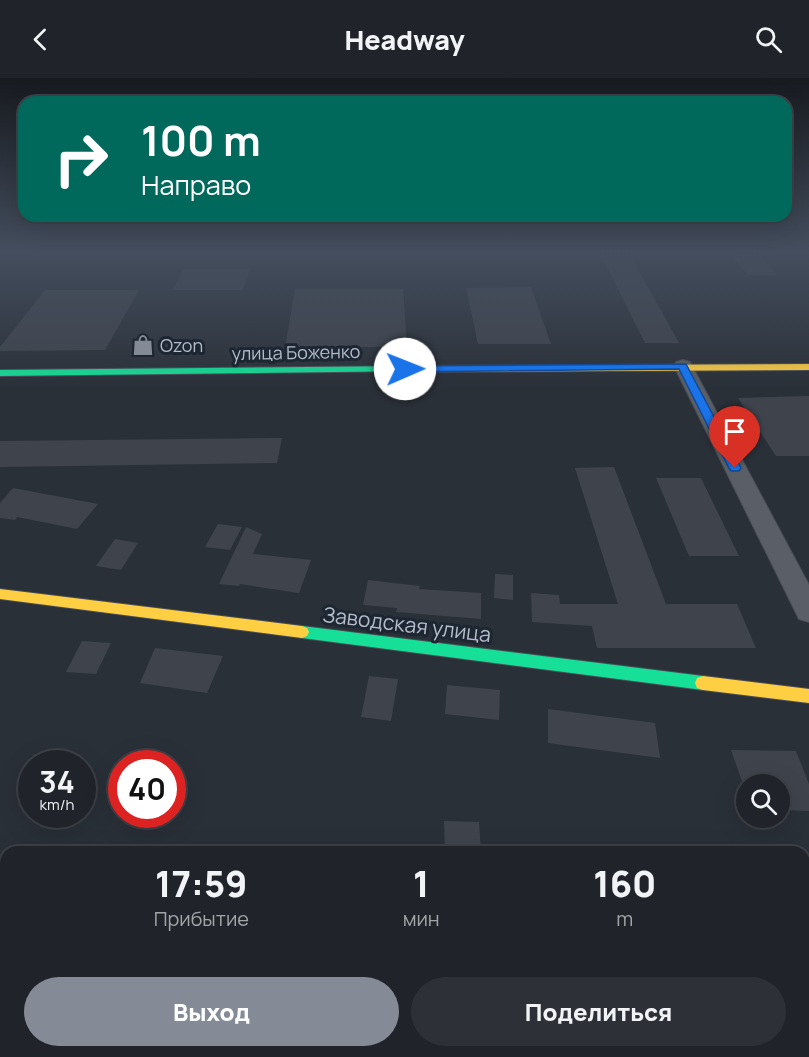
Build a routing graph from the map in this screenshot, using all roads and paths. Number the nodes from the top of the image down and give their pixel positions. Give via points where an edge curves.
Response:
1 (683, 366) junction
2 (809, 367) edge
3 (0, 373) edge
4 (0, 594) edge
5 (809, 611) edge
6 (809, 696) edge

1 - 2 street, улица Боженко
1 - 3 street, улица Боженко
1 - 5 street
4 - 6 street, Заводская улица

